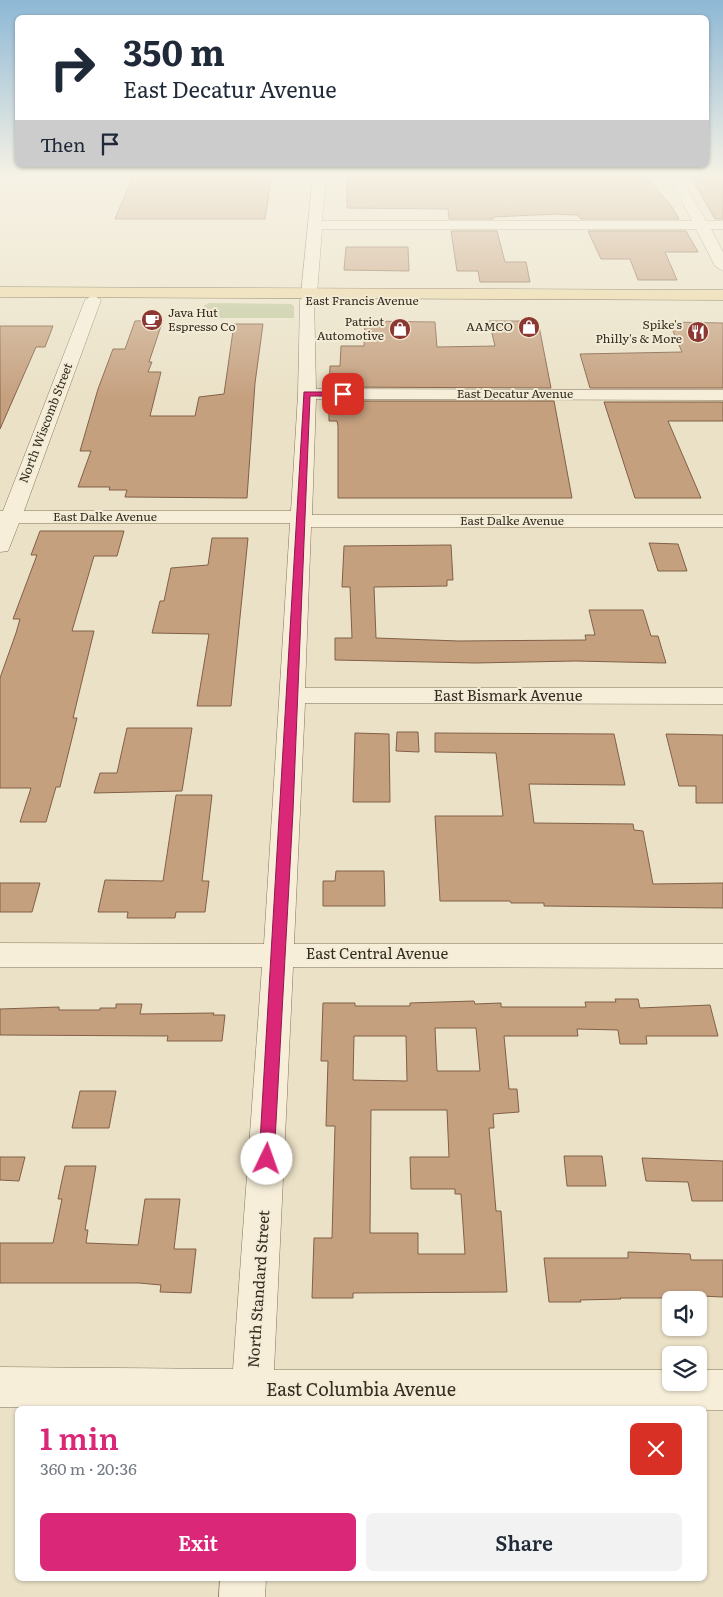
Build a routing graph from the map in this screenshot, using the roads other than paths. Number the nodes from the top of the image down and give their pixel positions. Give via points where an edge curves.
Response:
1 (314, 251) edge
2 (715, 251) edge
3 (723, 266) edge
4 (0, 292) edge
5 (723, 295) edge
6 (309, 297) junction
7 (0, 300) edge
8 (93, 300) junction
9 (723, 302) edge
10 (307, 394) junction
11 (723, 395) edge
12 (6, 517) edge
13 (300, 519) junction
14 (723, 521) edge
15 (0, 546) edge
16 (293, 695) junction
17 (723, 696) edge
18 (279, 954) junction
19 (0, 955) edge
20 (723, 956) edge
21 (0, 1387) edge
22 (723, 1390) edge
23 (252, 1400) edge
24 (243, 1581) edge
25 (242, 1597) edge

1 - 6 street, North Standard Street
2 - 3 street
4 - 6 main road, East Francis Avenue
5 - 6 main road, East Francis Avenue
6 - 8 main road, East Francis Avenue
6 - 9 main road, East Francis Avenue
6 - 10 street, North Standard Street
7 - 8 main road, East Francis Avenue
8 - 12 street, North Wiscomb Street
10 - 11 street, East Decatur Avenue
10 - 13 street, North Standard Street
12 - 13 street, East Dalke Avenue
12 - 15 street, North Wiscomb Street
13 - 14 street, East Dalke Avenue
13 - 16 street, North Standard Street
16 - 17 street, East Bismark Avenue
16 - 18 street, North Standard Street
18 - 19 street, East Central Avenue
18 - 20 street, East Central Avenue
18 - 23 street, North Standard Street
21 - 23 street, East Columbia Avenue
22 - 23 street, East Columbia Avenue
24 - 25 street

